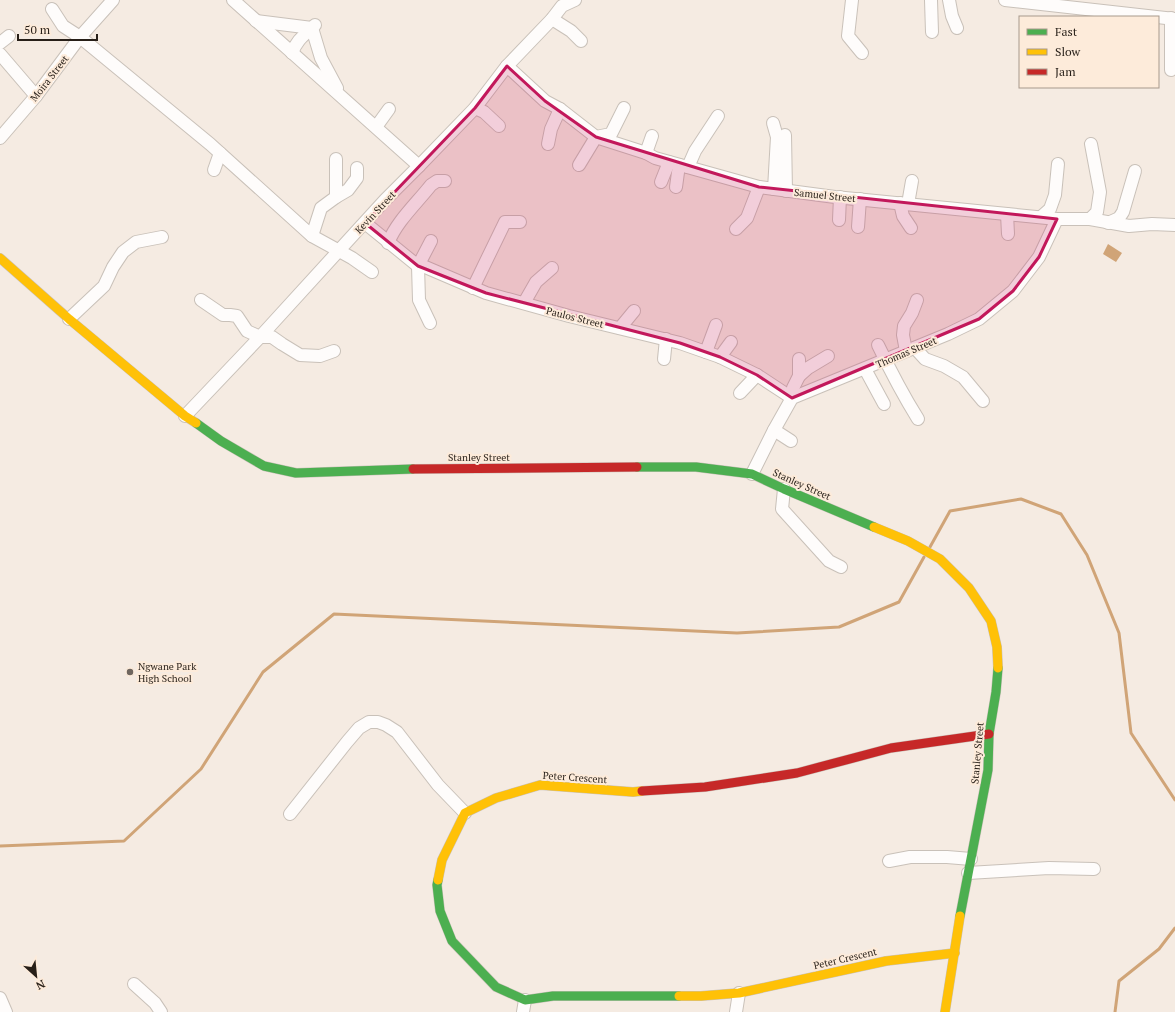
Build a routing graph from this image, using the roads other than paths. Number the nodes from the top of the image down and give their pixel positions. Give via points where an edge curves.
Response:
1 (233, 0) edge
2 (575, 0) edge
3 (852, 0) edge
4 (931, 0) edge
5 (949, 0) edge
6 (1005, 0) edge
7 (110, 1) edge
8 (1032, 2) edge
9 (559, 3) edge
10 (52, 9) dead end
11 (1085, 13) edge
12 (1113, 15) edge
13 (1128, 16) edge
14 (552, 18) junction
15 (1159, 18) edge
16 (1173, 19) edge
17 (256, 21) junction
18 (314, 26) junction
19 (957, 28) dead end
20 (932, 32) dead end
21 (80, 37) junction
22 (581, 41) dead end
23 (292, 53) junction
24 (862, 53) dead end
25 (0, 54) edge
26 (507, 66) junction
27 (1171, 70) dead end
28 (340, 94) junction
29 (36, 96) junction
30 (475, 108) junction
31 (624, 108) dead end
32 (389, 109) dead end
33 (560, 109) junction
34 (718, 116) dead end
35 (773, 123) dead end
36 (499, 126) dead end
37 (376, 127) junction
38 (785, 135) dead end
39 (652, 136) dead end
40 (0, 138) edge
41 (596, 138) junction
42 (548, 144) dead end
43 (1091, 144) dead end
44 (220, 153) junction
45 (646, 153) junction
46 (336, 159) dead end
47 (1058, 164) dead end
48 (579, 165) dead end
49 (679, 165) junction
50 (420, 166) junction
51 (357, 168) dead end
52 (214, 170) dead end
53 (1136, 171) dead end
54 (445, 181) dead end
55 (912, 181) dead end
56 (661, 182) dead end
57 (676, 187) dead end
58 (759, 187) junction
59 (780, 190) junction
60 (336, 197) junction
61 (840, 197) junction
62 (860, 199) junction
63 (904, 204) junction
64 (1007, 214) junction
65 (1041, 217) junction
66 (1057, 219) junction
67 (1090, 219) junction
68 (839, 220) dead end
69 (520, 222) dead end
70 (365, 223) junction
71 (1108, 223) junction
72 (1175, 225) edge
73 (858, 227) dead end
74 (911, 228) dead end
75 (736, 229) dead end
76 (1008, 234) dead end
77 (312, 236) junction
78 (162, 237) dead end
79 (431, 241) dead end
80 (388, 243) junction
81 (339, 251) junction
82 (0, 258) edge
83 (418, 266) junction
84 (552, 268) dead end
85 (372, 272) dead end
86 (473, 288) junction
87 (201, 300) dead end
88 (524, 303) junction
89 (634, 311) dead end
90 (69, 319) junction
91 (430, 323) dead end
92 (716, 325) dead end
93 (620, 328) junction
94 (903, 335) dead end
95 (260, 337) junction
96 (666, 339) junction
97 (731, 342) dead end
98 (878, 345) dead end
99 (911, 350) junction
100 (334, 351) dead end
101 (706, 352) junction
102 (828, 356) dead end
103 (720, 357) junction
104 (664, 359) dead end
105 (799, 359) dead end
106 (885, 360) junction
107 (865, 369) junction
108 (757, 375) junction
109 (799, 376) junction
110 (740, 393) dead end
111 (792, 398) junction
112 (983, 401) dead end
113 (884, 404) dead end
114 (185, 416) junction
115 (918, 419) dead end
116 (774, 430) junction
117 (791, 441) dead end
118 (752, 474) junction
119 (784, 489) junction
120 (842, 567) dead end
121 (989, 734) junction
122 (465, 813) junction
123 (290, 814) dead end
124 (971, 859) junction
125 (889, 861) dead end
126 (1094, 869) dead end
127 (968, 873) junction
128 (955, 953) junction
129 (134, 984) dead end
130 (739, 993) junction
131 (0, 998) edge
132 (525, 1000) junction
133 (6, 1012) edge
134 (161, 1012) edge
135 (523, 1012) edge
136 (736, 1012) edge
137 (945, 1012) edge

1 - 17 street
2 - 9 street
3 - 24 street via 848,36
4 - 20 street
5 - 19 street
6 - 8 street
7 - 21 street, Moira Street
8 - 11 street
9 - 14 street, Kevin Street
10 - 21 street via 64,26
11 - 12 street
12 - 13 street
14 - 22 street
14 - 26 street, Kevin Street
15 - 16 street
16 - 27 street
17 - 18 street
17 - 23 street
18 - 23 street via 295,44
18 - 28 street via 321,58
21 - 29 street, Moira Street
21 - 44 street
23 - 28 street
25 - 29 street
26 - 30 street, Kevin Street
26 - 33 street, Samuel Street via 546,101
28 - 37 street
29 - 40 street, Moira Street
30 - 36 street via 484,112
30 - 50 street, Kevin Street
31 - 41 street via 611,134
32 - 37 street
33 - 41 street, Samuel Street
33 - 42 street via 551,129
34 - 49 street via 695,151
35 - 59 street via 777,137
37 - 50 street
38 - 59 street
39 - 45 street
41 - 45 street, Samuel Street
41 - 48 street
43 - 67 street via 1100,192 1097,212
44 - 52 street
44 - 77 street
45 - 49 street, Samuel Street
46 - 60 street
47 - 65 street via 1055,196 1050,209
49 - 56 street
49 - 57 street
49 - 58 street, Samuel Street
50 - 70 street, Kevin Street
51 - 60 street via 357,178 348,190
53 - 71 street via 1123,212 1119,218
54 - 80 street via 431,186 402,219
55 - 63 street
58 - 59 street, Samuel Street
58 - 75 street via 747,218
59 - 61 street, Samuel Street
60 - 77 street via 321,208
61 - 62 street, Samuel Street
61 - 68 street
62 - 63 street, Samuel Street
62 - 73 street
63 - 64 street, Samuel Street
63 - 74 street via 903,216
64 - 65 street, Samuel Street
64 - 76 street
65 - 66 street, Samuel Street
66 - 67 street, Samuel Street
66 - 99 street, Thomas Street via 1039,257 1013,291 979,319
67 - 71 street, Samuel Street
69 - 86 street via 505,222
70 - 80 street, Paulos Street
70 - 81 street, Kevin Street
71 - 72 street, Samuel Street via 1129,226
77 - 81 street
78 - 90 street via 136,242 123,252 104,286
79 - 83 street
80 - 83 street, Paulos Street
81 - 85 street
81 - 95 street, Kevin Street
82 - 90 street, Stanley Street
83 - 86 street, Paulos Street
83 - 91 street via 419,300
84 - 88 street via 536,282
86 - 88 street, Paulos Street
87 - 95 street via 223,315 237,316 247,331
88 - 93 street, Paulos Street
89 - 93 street
90 - 114 street, Stanley Street
92 - 101 street
93 - 96 street, Paulos Street
94 - 99 street
95 - 100 street via 272,337 300,355 320,356
95 - 114 street, Kevin Street
96 - 101 street, Paulos Street
96 - 104 street
97 - 103 street
98 - 106 street
99 - 106 street, Thomas Street
99 - 112 street via 963,377
101 - 103 street, Paulos Street
102 - 109 street
103 - 108 street, Paulos Street
105 - 109 street
106 - 107 street, Thomas Street
106 - 115 street via 900,391
107 - 111 street, Thomas Street
107 - 113 street
108 - 110 street
108 - 111 street, Paulos Street
109 - 111 street via 793,388
111 - 116 street
114 - 118 street, Stanley Street via 264,466 296,473 406,469 696,467
116 - 117 street
116 - 118 street
118 - 119 street, Stanley Street
119 - 120 street via 782,510 830,561
119 - 121 street, Stanley Street via 908,541 940,559 969,588 991,621 997,647 996,692
121 - 122 street, Peter Crescent via 891,748 796,773 705,787 633,792 540,785 496,798
121 - 124 street, Stanley Street via 988,770
122 - 123 street via 438,785 397,732 378,722 369,722 359,728
122 - 132 street via 442,860 437,885 440,911 452,941 476,967 496,987
124 - 125 street via 910,857
124 - 127 street, Stanley Street
126 - 127 street via 1049,868
127 - 128 street, Stanley Street
128 - 130 street, Peter Crescent via 886,960
128 - 137 street, Stanley Street
129 - 134 street
130 - 132 street, Peter Crescent via 701,996 553,996
130 - 136 street
131 - 133 street
132 - 135 street

